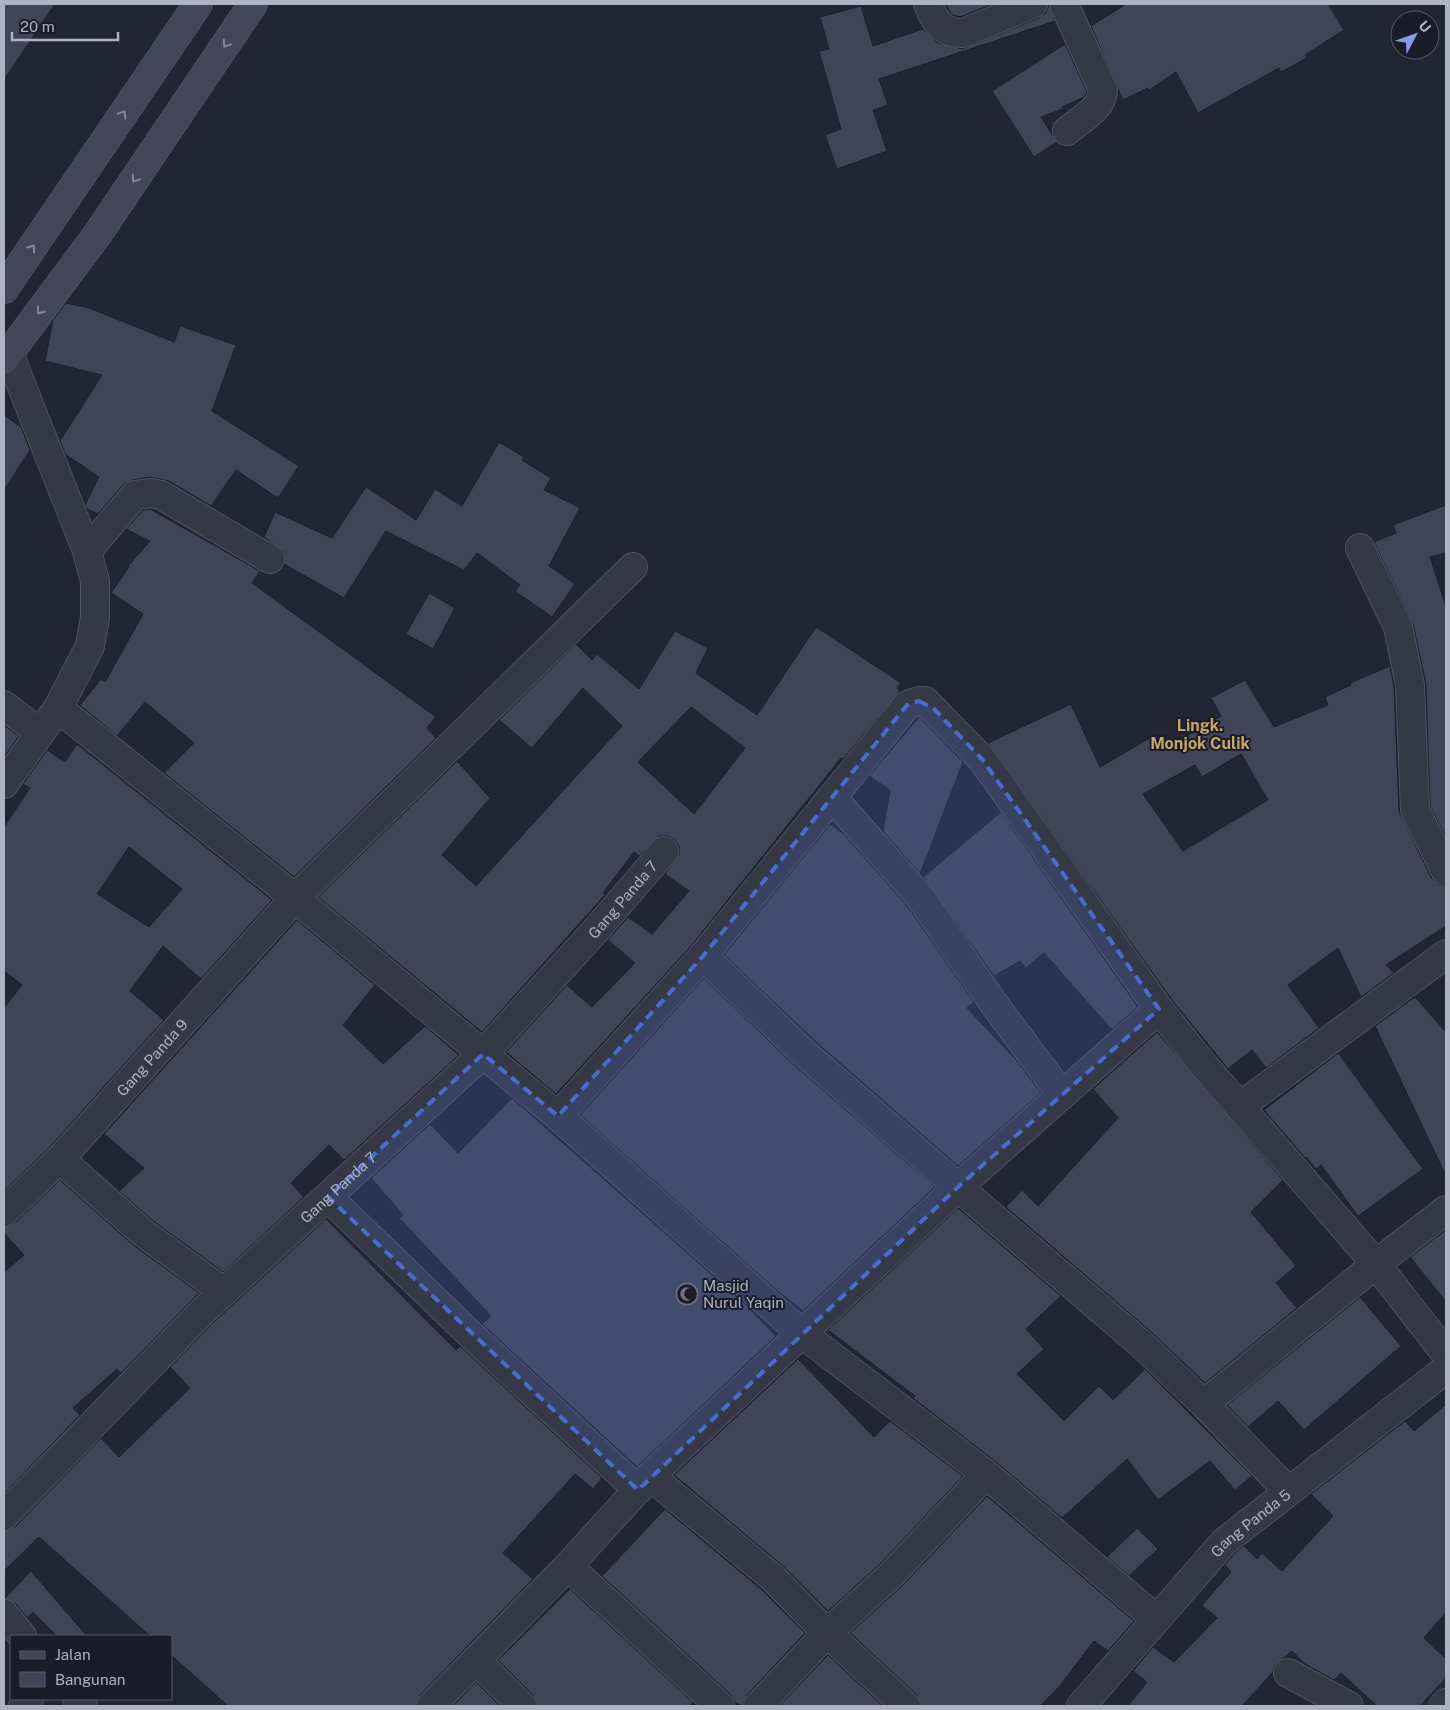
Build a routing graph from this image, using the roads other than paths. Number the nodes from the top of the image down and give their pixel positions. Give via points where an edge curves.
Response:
1 (198, 4) edge
2 (253, 4) edge
3 (928, 4) edge
4 (1033, 4) edge
5 (1064, 4) edge
6 (1067, 131) dead end
7 (4, 288) edge
8 (6, 357) edge
9 (1360, 548) dead end
10 (87, 551) junction
11 (270, 559) dead end
12 (633, 567) dead end
13 (4, 705) edge
14 (58, 708) junction
15 (40, 732) junction
16 (4, 784) edge
17 (834, 798) junction
18 (664, 851) dead end
19 (1446, 872) edge
20 (295, 898) junction
21 (1446, 954) edge
22 (703, 956) junction
23 (1159, 1009) junction
24 (483, 1054) junction
25 (1062, 1095) junction
26 (1239, 1107) junction
27 (558, 1116) junction
28 (60, 1159) junction
29 (958, 1187) junction
30 (328, 1197) junction
31 (1446, 1210) edge
32 (4, 1212) edge
33 (1376, 1264) junction
34 (224, 1292) junction
35 (800, 1333) junction
36 (1446, 1354) edge
37 (1446, 1369) edge
38 (1204, 1404) junction
39 (986, 1474) junction
40 (644, 1483) junction
41 (1288, 1491) junction
42 (4, 1516) edge
43 (568, 1566) junction
44 (4, 1614) edge
45 (1156, 1619) junction
46 (827, 1633) junction
47 (21, 1635) edge
48 (476, 1660) junction
49 (1288, 1673) dead end
50 (1446, 1703) edge
51 (431, 1706) edge
52 (522, 1706) edge
53 (720, 1706) edge
54 (758, 1706) edge
55 (906, 1706) edge
56 (1081, 1706) edge
57 (1349, 1706) edge
58 (1444, 1706) edge

7 -> 1 main road
2 -> 8 main road via 97,235
3 - 4 street via 936,22 946,31 963,33
5 - 6 street via 1103,90 1099,104
8 - 10 street
9 - 19 street via 1398,627 1410,685 1415,810
10 - 11 street via 135,494 151,493 161,495
10 - 14 street via 95,581 95,618 90,646
12 - 20 street, Gang Panda 9
13 - 15 street
14 - 15 street
14 - 20 street
15 - 16 street
17 - 22 street
17 - 23 street via 907,705 925,701 982,758
17 - 25 street via 920,897
18 - 24 street, Gang Panda 7
20 - 24 street
20 - 28 street, Gang Panda 9
21 - 26 street
22 - 27 street
22 - 29 street via 803,1052
23 - 25 street
23 - 26 street
24 - 27 street
24 - 30 street, Gang Panda 7
25 - 29 street
26 - 33 street
27 - 35 street
28 - 32 street, Gang Panda 9
28 - 34 street via 142,1232
29 - 35 street
29 - 38 street via 1139,1342
30 - 34 street, Gang Panda 7
30 - 40 street via 473,1338
31 - 33 street
33 - 36 street
33 - 38 street
34 - 42 street, Gang Panda 7
35 - 39 street
35 - 40 street
37 - 41 street, Gang Panda 5
38 - 41 street
39 - 45 street
39 - 46 street via 892,1574
40 - 43 street
40 - 46 street via 772,1578
41 - 45 street, Gang Panda 5 via 1224,1542
43 - 48 street
43 - 53 street
44 - 47 street
45 - 56 street, Gang Panda 5
46 - 54 street
46 - 55 street
48 - 51 street
48 - 52 street
49 - 57 street
50 - 58 street

